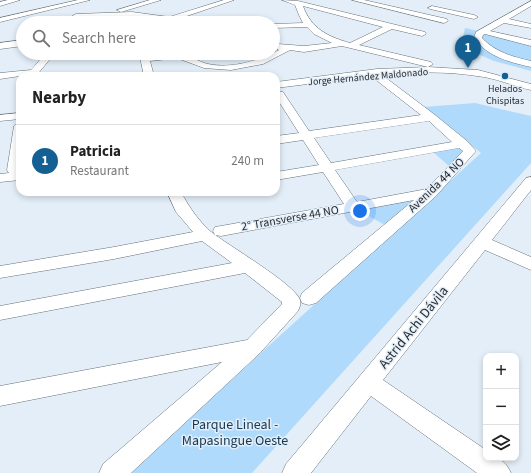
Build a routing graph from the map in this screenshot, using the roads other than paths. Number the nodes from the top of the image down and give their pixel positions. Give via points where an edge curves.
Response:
1 (17, 0) edge
2 (87, 0) edge
3 (158, 0) edge
4 (231, 0) edge
5 (285, 0) edge
6 (355, 0) edge
7 (70, 2) edge
8 (298, 3) junction
9 (531, 3) edge
10 (0, 4) edge
11 (427, 7) dead end
12 (207, 8) junction
13 (220, 11) dead end
14 (104, 14) junction
15 (76, 16) edge
16 (93, 16) edge
17 (131, 16) edge
18 (182, 16) edge
19 (474, 18) dead end
20 (0, 20) edge
21 (502, 20) junction
22 (444, 21) dead end
23 (309, 25) junction
24 (280, 26) edge
25 (391, 26) junction
26 (531, 26) edge
27 (485, 32) junction
28 (422, 34) dead end
29 (342, 43) junction
30 (531, 43) edge
31 (16, 44) edge
32 (0, 46) edge
33 (351, 46) junction
34 (280, 47) edge
35 (288, 48) junction
36 (280, 52) edge
37 (45, 60) edge
38 (145, 60) edge
39 (192, 60) edge
40 (266, 60) edge
41 (531, 64) edge
42 (450, 70) junction
43 (34, 72) edge
44 (148, 72) edge
45 (374, 73) junction
46 (16, 75) edge
47 (0, 76) edge
48 (531, 87) edge
49 (280, 90) edge
50 (280, 93) edge
51 (0, 118) edge
52 (16, 118) edge
53 (431, 118) junction
54 (307, 136) junction
55 (280, 139) edge
56 (463, 144) junction
57 (16, 153) edge
58 (327, 166) junction
59 (16, 172) edge
60 (280, 175) edge
61 (16, 176) edge
62 (0, 178) edge
63 (531, 181) edge
64 (431, 193) junction
65 (176, 196) edge
66 (353, 207) junction
67 (213, 233) junction
68 (482, 242) junction
69 (531, 264) edge
70 (250, 266) junction
71 (0, 272) edge
72 (300, 301) junction
73 (0, 313) edge
74 (253, 347) junction
75 (368, 382) junction
76 (0, 396) edge
77 (112, 473) edge
78 (295, 473) edge
79 (498, 473) edge

1 - 10 street
2 - 7 street
3 - 14 street
4 - 12 street
5 - 8 street
6 - 22 street
7 - 15 street
7 - 20 street
8 - 23 street via 300,15
8 - 25 street
9 - 21 street
11 - 19 street
12 - 13 street
12 - 18 street
14 - 16 street
14 - 17 street
21 - 26 street
21 - 27 street via 484,30
23 - 24 street
23 - 29 street via 320,35
25 - 28 street
25 - 33 street
27 - 30 street
27 - 41 street via 479,34 478,38 491,51
29 - 33 street
29 - 35 street via 304,49
31 - 32 street
33 - 42 street
34 - 35 street
35 - 36 street
37 - 43 street
38 - 44 street
39 - 40 street via 206,65 229,67
42 - 45 street, Jorge Hernández Maldonado
42 - 48 street, Jorge Hernández Maldonado via 479,73
45 - 49 street, Jorge Hernández Maldonado
45 - 53 street, Avenida 44 NO
46 - 47 street
50 - 54 street
51 - 52 street
53 - 54 street
53 - 56 street, Avenida 44 NO
54 - 55 street
54 - 58 street
56 - 58 street
56 - 64 street, Avenida 44 NO via 470,151
57 - 59 street
58 - 60 street
58 - 66 street
61 - 62 street
63 - 68 street, Astrid Achi Dávila
64 - 66 street, 2° Transverse 44 NO
64 - 72 street, Avenida 44 NO
65 - 67 street via 184,212
66 - 67 street, 2° Transverse 44 NO
67 - 70 street
67 - 71 street, 2° Transverse 44 NO
68 - 69 street
68 - 75 street, Astrid Achi Dávila
70 - 72 street via 289,296
70 - 73 street
72 - 74 street, Avenida 44 NO
74 - 76 street
74 - 77 street, Avenida 44 NO
75 - 78 street, Astrid Achi Dávila
75 - 79 street

